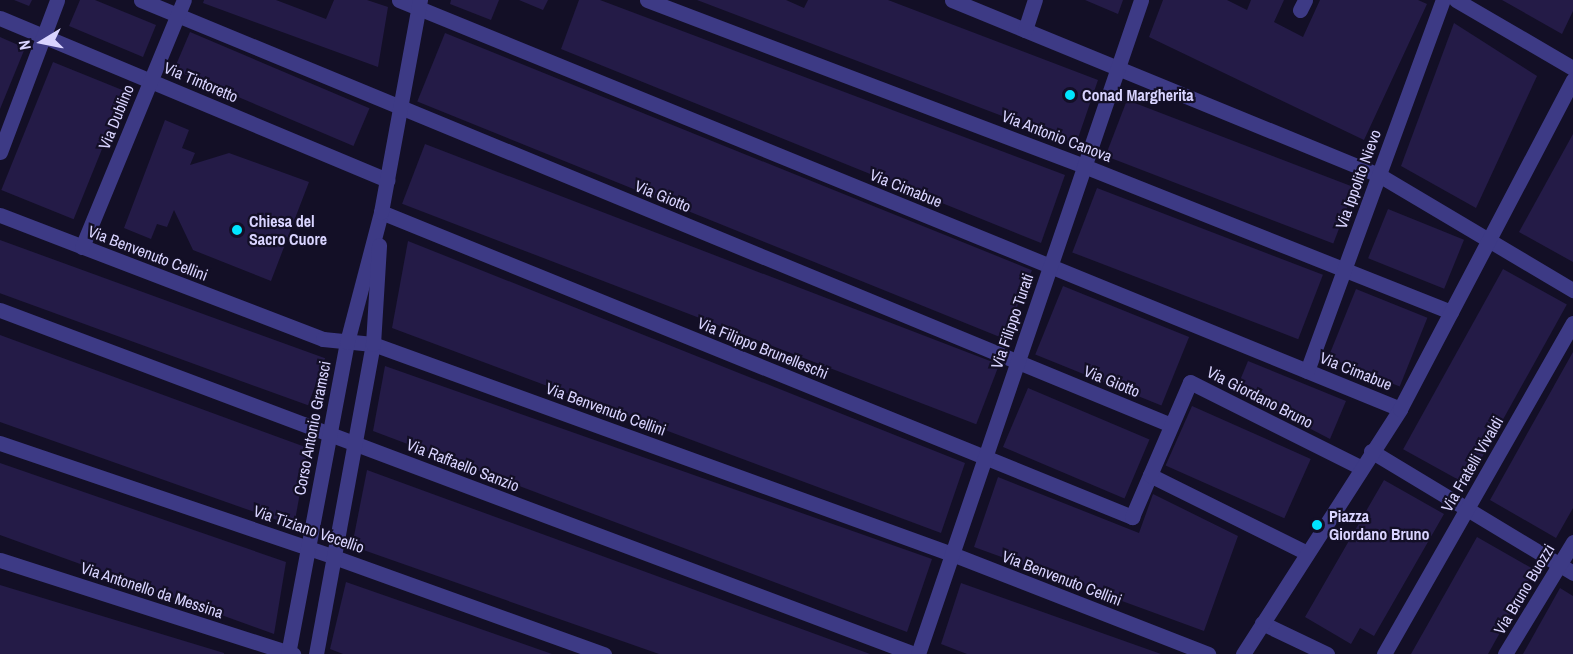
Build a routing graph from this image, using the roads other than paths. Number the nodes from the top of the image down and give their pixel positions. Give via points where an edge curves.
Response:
1 (57, 0) edge
2 (141, 0) edge
3 (184, 0) edge
4 (399, 0) edge
5 (647, 0) edge
6 (952, 0) edge
7 (1035, 0) edge
8 (1141, 0) edge
9 (1443, 0) edge
10 (1456, 0) edge
11 (419, 4) edge
12 (177, 16) junction
13 (0, 18) edge
14 (1025, 30) junction
15 (43, 36) junction
16 (1117, 68) junction
17 (1573, 69) edge
18 (151, 80) junction
19 (1573, 80) edge
20 (400, 107) junction
21 (0, 152) edge
22 (1084, 166) junction
23 (1378, 175) junction
24 (387, 180) junction
25 (381, 212) junction
26 (0, 215) edge
27 (1490, 240) junction
28 (82, 247) junction
29 (1050, 266) junction
30 (1345, 267) junction
31 (1573, 290) edge
32 (0, 310) edge
33 (1451, 312) junction
34 (1573, 323) edge
35 (347, 342) junction
36 (373, 344) junction
37 (1017, 361) junction
38 (1307, 371) junction
39 (1400, 409) junction
40 (1171, 425) junction
41 (330, 434) junction
42 (0, 443) edge
43 (355, 444) junction
44 (1371, 451) junction
45 (986, 458) junction
46 (1360, 467) junction
47 (1150, 475) junction
48 (1467, 508) junction
49 (1132, 517) joint
50 (1573, 542) edge
51 (308, 548) junction
52 (1306, 553) junction
53 (951, 554) junction
54 (334, 557) junction
55 (0, 560) edge
56 (1567, 569) edge
57 (1262, 623) junction
58 (1203, 652) edge
59 (290, 654) edge
60 (316, 654) edge
61 (604, 654) edge
62 (916, 654) edge
63 (1243, 654) edge
64 (1327, 654) edge
65 (1384, 654) edge
66 (1505, 654) edge

1 - 15 street
2 - 12 street, Via Giotto
3 - 12 street, Via Dublino
4 - 11 street, Via Cimabue
5 - 22 street, Via Antonio Canova
6 - 14 street
7 - 14 street
8 - 16 street, Via Filippo Turati
9 - 23 street, Via Ippolito Nievo
10 - 17 street
11 - 20 street, Corso Antonio Gramsci
11 - 29 street, Via Cimabue
12 - 18 street, Via Dublino
12 - 20 street, Via Giotto
13 - 15 street, Via Tintoretto
14 - 16 street
15 - 18 street, Via Tintoretto
15 - 21 street
16 - 22 street, Via Filippo Turati
16 - 23 street
18 - 24 street, Via Tintoretto
18 - 28 street, Via Dublino
19 - 27 street
20 - 24 street, Corso Antonio Gramsci
20 - 37 street, Via Giotto
22 - 29 street, Via Filippo Turati
22 - 30 street, Via Antonio Canova
23 - 27 street
23 - 30 street, Via Ippolito Nievo
24 - 25 street, Corso Antonio Gramsci
25 - 35 street, Corso Antonio Gramsci
25 - 36 street, Corso Antonio Gramsci
25 - 45 street, Via Filippo Brunelleschi
26 - 28 street, Via Benvenuto Cellini
27 - 31 street
27 - 33 street
28 - 35 street, Via Benvenuto Cellini via 323,339
29 - 37 street, Via Filippo Turati
29 - 38 street, Via Cimabue
30 - 33 street, Via Antonio Canova
30 - 38 street, Via Ippolito Nievo
32 - 41 street, Via Raffaello Sanzio
33 - 39 street
34 - 48 street, Via Fratelli Vivaldi
35 - 36 street, Via Benvenuto Cellini
35 - 41 street, Corso Antonio Gramsci
36 - 43 street, Corso Antonio Gramsci
36 - 53 street, Via Benvenuto Cellini
37 - 40 street, Via Giotto
37 - 45 street, Via Filippo Turati
38 - 39 street, Via Cimabue
39 - 44 street
40 - 46 street, Via Giordano Bruno via 1190,382
40 - 47 street, Via Giordano Bruno
41 - 43 street, Via Raffaello Sanzio
41 - 51 street, Corso Antonio Gramsci
42 - 51 street, Via Tiziano Vecellio
43 - 54 street, Corso Antonio Gramsci
43 - 62 street, Via Raffaello Sanzio
44 - 46 street
44 - 48 street
45 - 49 street, Via Filippo Brunelleschi
45 - 53 street, Via Filippo Turati
46 - 52 street
47 - 49 street, Via Giordano Bruno
47 - 52 street
48 - 56 street
48 - 65 street, Via Fratelli Vivaldi
50 - 56 street, Via Bruno Buozzi
51 - 54 street, Via Tiziano Vecellio
51 - 59 street, Corso Antonio Gramsci
52 - 57 street
53 - 58 street, Via Benvenuto Cellini
53 - 62 street, Via Filippo Turati
54 - 60 street, Corso Antonio Gramsci
54 - 61 street, Via Tiziano Vecellio
55 - 59 street, Via Antonello da Messina
56 - 66 street, Via Bruno Buozzi
57 - 63 street
57 - 64 street

